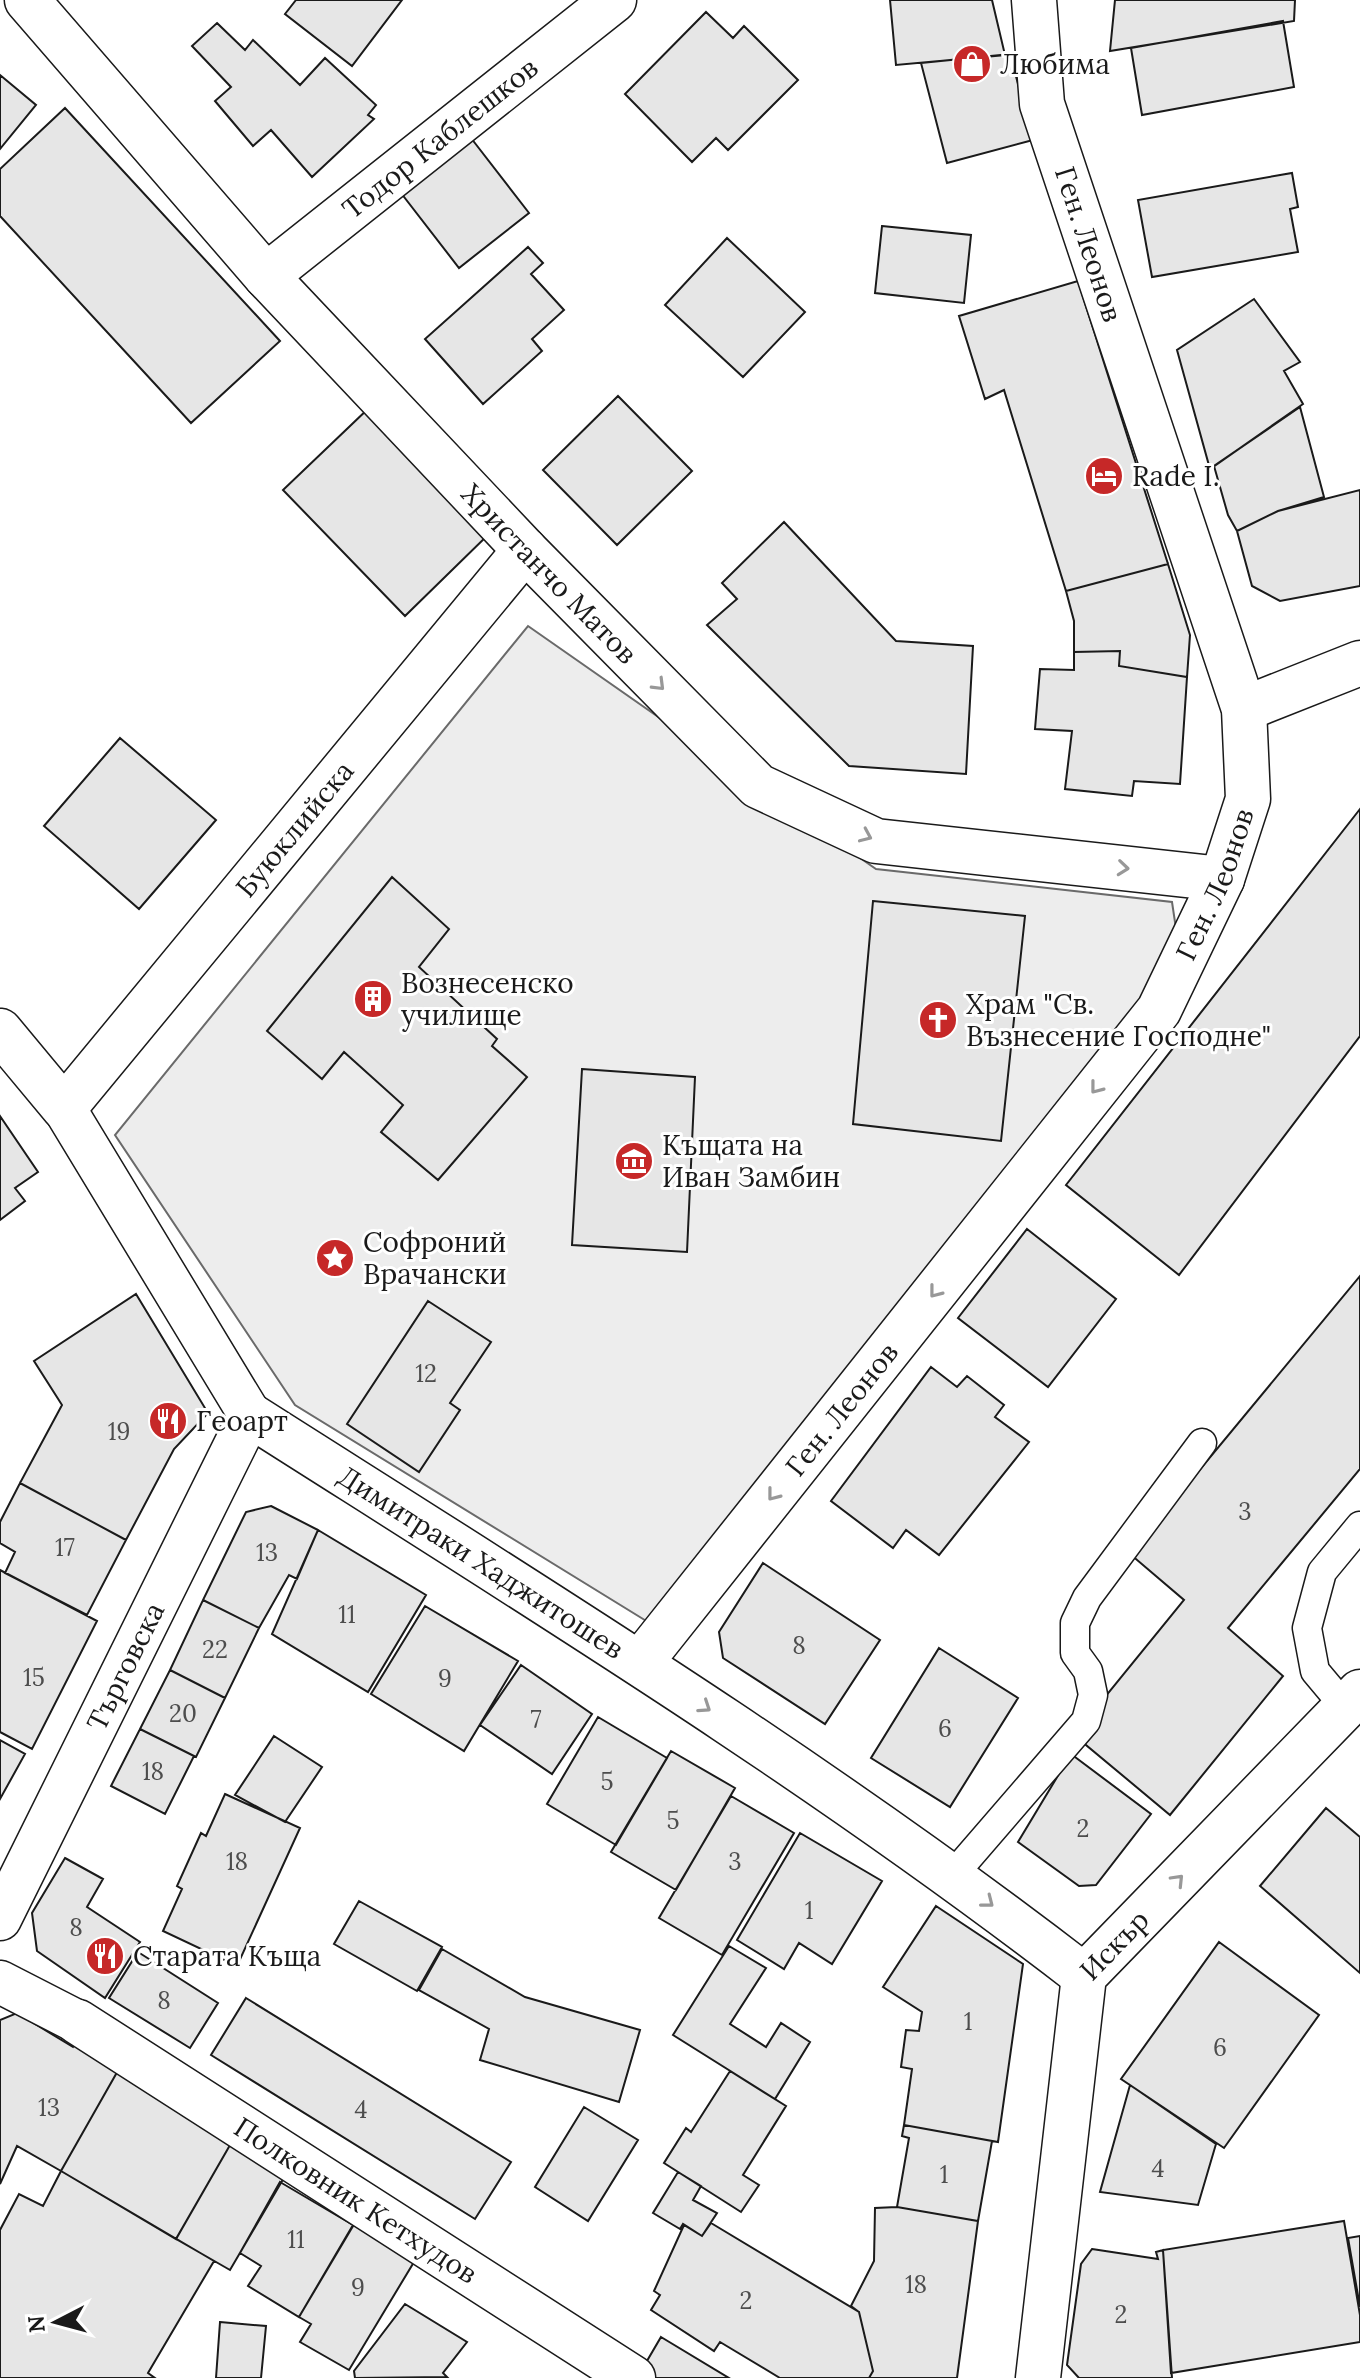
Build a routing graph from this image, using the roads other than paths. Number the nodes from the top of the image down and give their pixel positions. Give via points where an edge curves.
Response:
1 (27, 0) edge
2 (614, 0) edge
3 (1034, 0) edge
4 (266, 276) junction
5 (525, 550) junction
6 (1360, 663) edge
7 (1244, 709) junction
8 (1222, 879) junction
9 (0, 1031) edge
10 (64, 1108) junction
11 (250, 1415) junction
12 (1202, 1443) dead end
13 (1360, 1526) edge
14 (640, 1663) junction
15 (1353, 1700) edge
16 (953, 1875) junction
17 (0, 1919) edge
18 (1084, 1976) junction
19 (0, 1982) edge
20 (78, 2022) joint
21 (633, 2378) edge
22 (1038, 2378) edge

1 - 4 street, Христанчо Матов
2 - 4 street, Тодор Каблешков
3 - 7 street, Ген. Леонов via 1042,104
4 - 5 street, Христанчо Матов
5 -> 8 street, Христанчо Матов via 758,786 876,841
5 - 10 street, Буюклийска
6 - 7 street
7 - 8 street, Ген. Леонов via 1248,799
8 -> 14 street, Ген. Леонов via 1159,1010
9 - 10 street, Димитраки Хаджитошев
10 - 11 street, Димитраки Хаджитошев
11 - 14 street, Димитраки Хаджитошев
11 - 17 street, Търговска
12 - 16 lane via 1087,1598 1075,1623 1075,1653 1088,1671 1093,1695 1086,1721
13 - 15 lane via 1322,1572 1307,1628 1315,1671
14 -> 16 street, Димитраки Хаджитошев
18 -> 15 street, Искър
16 -> 18 street, Димитраки Хаджитошев
18 - 22 street, Искър
19 - 20 street
20 - 21 street, Полковник Кетхудов

